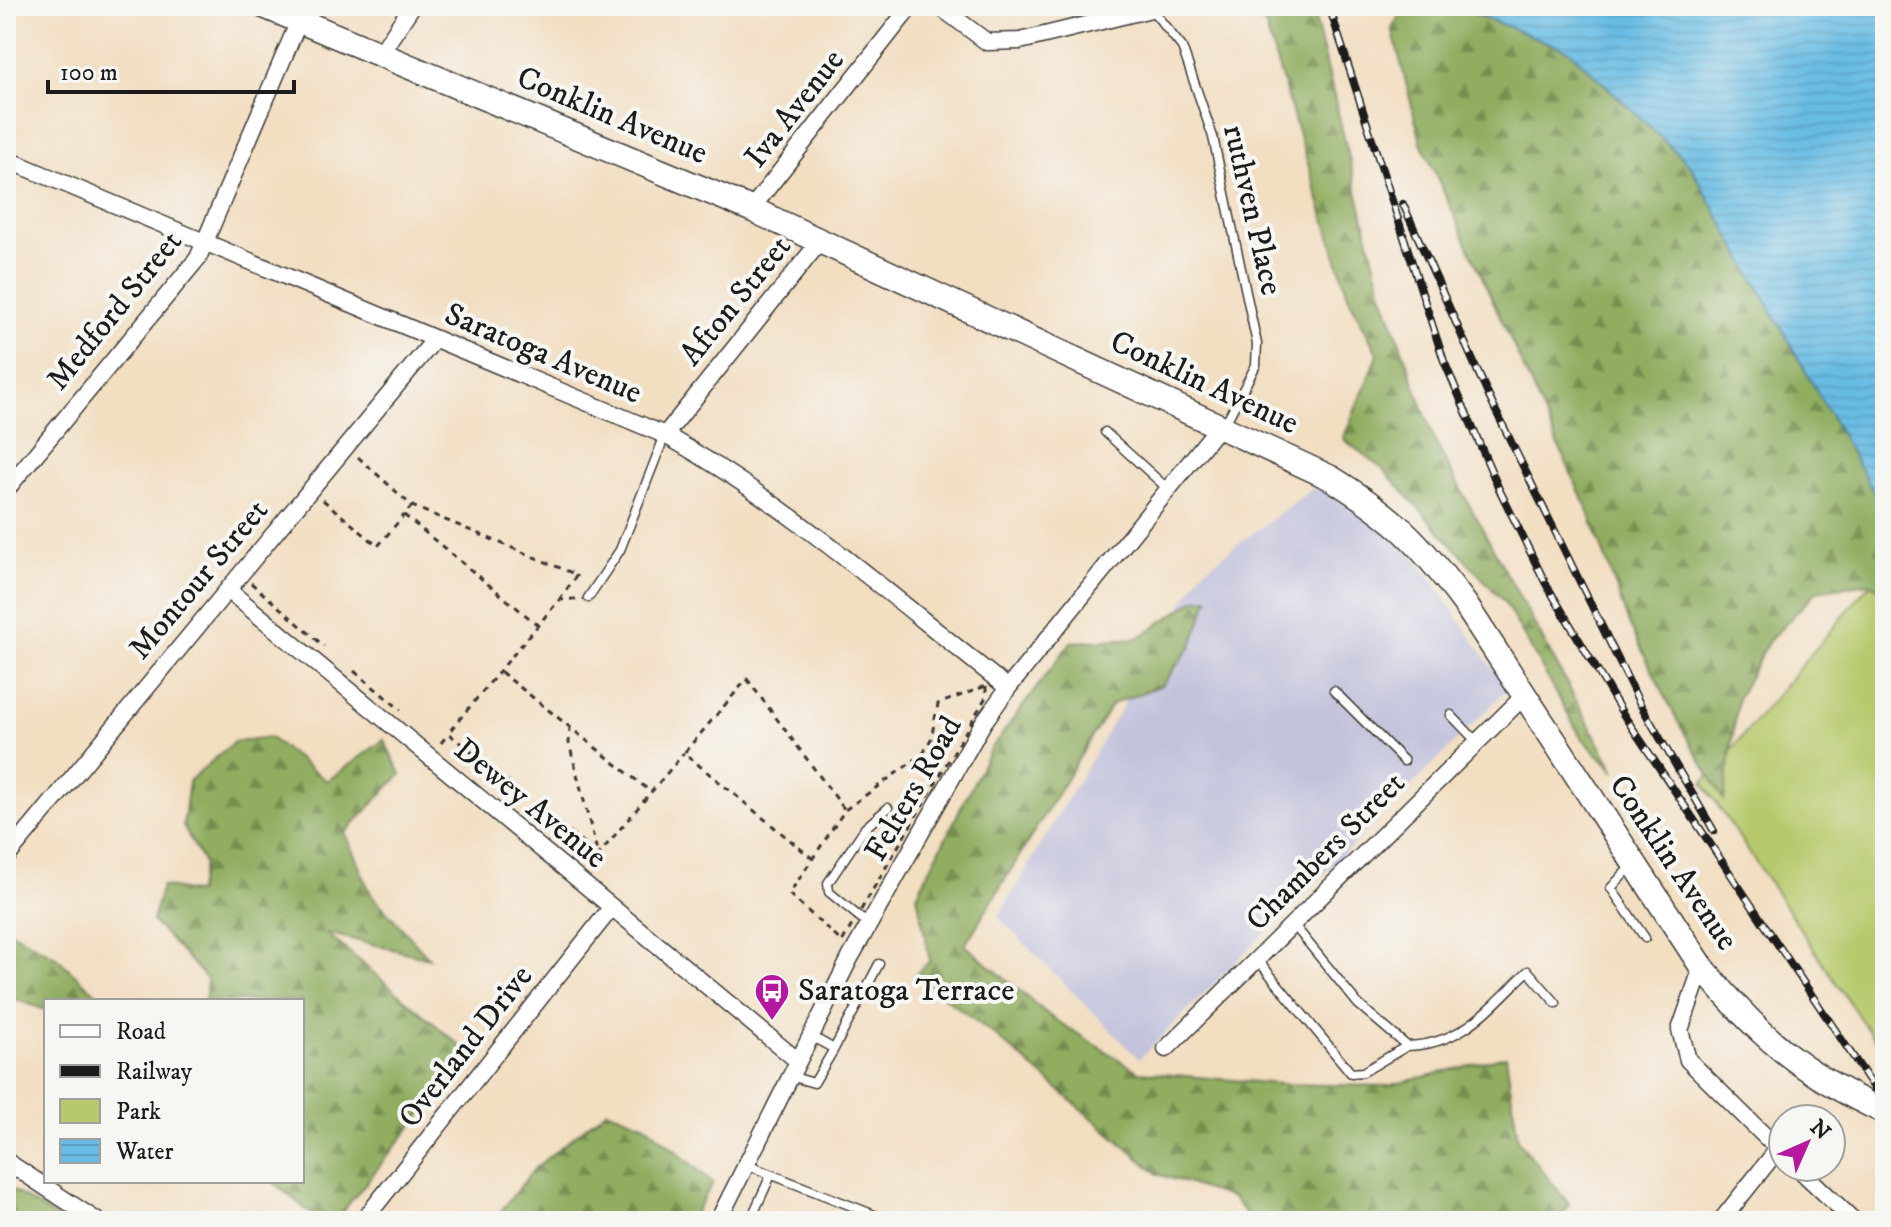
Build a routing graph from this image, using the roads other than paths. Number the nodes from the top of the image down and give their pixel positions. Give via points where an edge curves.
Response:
1 (264, 6) edge
2 (412, 6) edge
3 (911, 6) edge
4 (939, 6) edge
5 (1151, 9) joint
6 (299, 21) junction
7 (380, 54) junction
8 (6, 159) edge
9 (751, 209) junction
10 (821, 240) junction
11 (206, 242) junction
12 (435, 339) junction
13 (1222, 426) junction
14 (1105, 432) dead end
15 (665, 435) junction
16 (6, 490) edge
17 (1169, 490) junction
18 (228, 590) junction
19 (588, 598) road end
20 (1008, 688) junction
21 (1334, 691) dead end
22 (1525, 695) junction
23 (1451, 715) dead end
24 (1477, 742) junction
25 (1404, 761) dead end
26 (888, 808) dead end
27 (6, 858) edge
28 (1633, 863) junction
29 (612, 907) junction
30 (1293, 924) junction
31 (869, 925) junction
32 (1645, 938) dead end
33 (1257, 959) junction
34 (879, 964) dead end
35 (1702, 967) junction
36 (1556, 1003) dead end
37 (810, 1036) junction
38 (1407, 1046) junction
39 (834, 1049) junction
40 (1166, 1049) dead end
41 (794, 1069) junction
42 (1885, 1112) edge
43 (1767, 1138) edge
44 (6, 1161) edge
45 (746, 1165) junction
46 (1767, 1168) edge
47 (771, 1175) junction
48 (1814, 1183) edge
49 (97, 1221) edge
50 (363, 1221) edge
51 (718, 1221) edge
52 (750, 1221) edge
53 (890, 1221) edge
54 (1721, 1221) edge
55 (1854, 1221) edge

1 - 6 main road, Conklin Avenue
2 - 7 street
3 - 9 street, Iva Avenue
4 - 5 street via 987,42 1020,41
5 - 13 lane, ruthven Place via 1182,47 1213,137 1257,344 1256,365
6 - 7 main road, Conklin Avenue
6 - 11 street, Medford Street
7 - 9 main road, Conklin Avenue
8 - 11 street, Saratoga Avenue
9 - 10 main road, Conklin Avenue
10 - 13 main road, Conklin Avenue
10 - 15 street, Afton Street
11 - 12 street, Saratoga Avenue
11 - 16 street, Medford Street
12 - 15 street, Saratoga Avenue
12 - 18 street, Montour Street
13 - 17 street, Felters Road
13 - 22 main road, Conklin Avenue via 1331,478 1401,525 1465,604
14 - 17 lane
15 - 19 lane via 620,550
15 - 20 street, Saratoga Avenue via 715,462
17 - 20 street, Felters Road
18 - 27 street, Montour Street
18 - 29 street, Dewey Avenue
20 - 31 street, Felters Road
21 - 25 lane
22 - 24 street, Chambers Street
22 - 28 main road, Conklin Avenue
23 - 24 lane
24 - 30 street, Chambers Street
26 - 31 lane via 865,828 828,883 829,892
28 - 32 lane via 1611,888
28 - 35 main road, Conklin Avenue
29 - 41 street, Dewey Avenue
29 - 50 street, Overland Drive
30 - 33 street, Chambers Street
30 - 38 lane via 1358,1004
31 - 37 street, Felters Road
33 - 38 lane via 1351,1073 1363,1072
33 - 40 street, Chambers Street
34 - 39 lane
35 - 42 main road, Conklin Avenue via 1747,1021 1793,1061
35 - 43 street via 1680,1030 1688,1060
36 - 38 lane via 1528,971 1455,1037
37 - 39 lane
37 - 41 street, Felters Road
39 - 41 lane via 814,1083
41 - 45 street, Felters Road
44 - 49 street
45 - 47 lane
45 - 51 street, Felters Road
46 - 54 street
47 - 52 lane
47 - 53 lane
48 - 55 street

